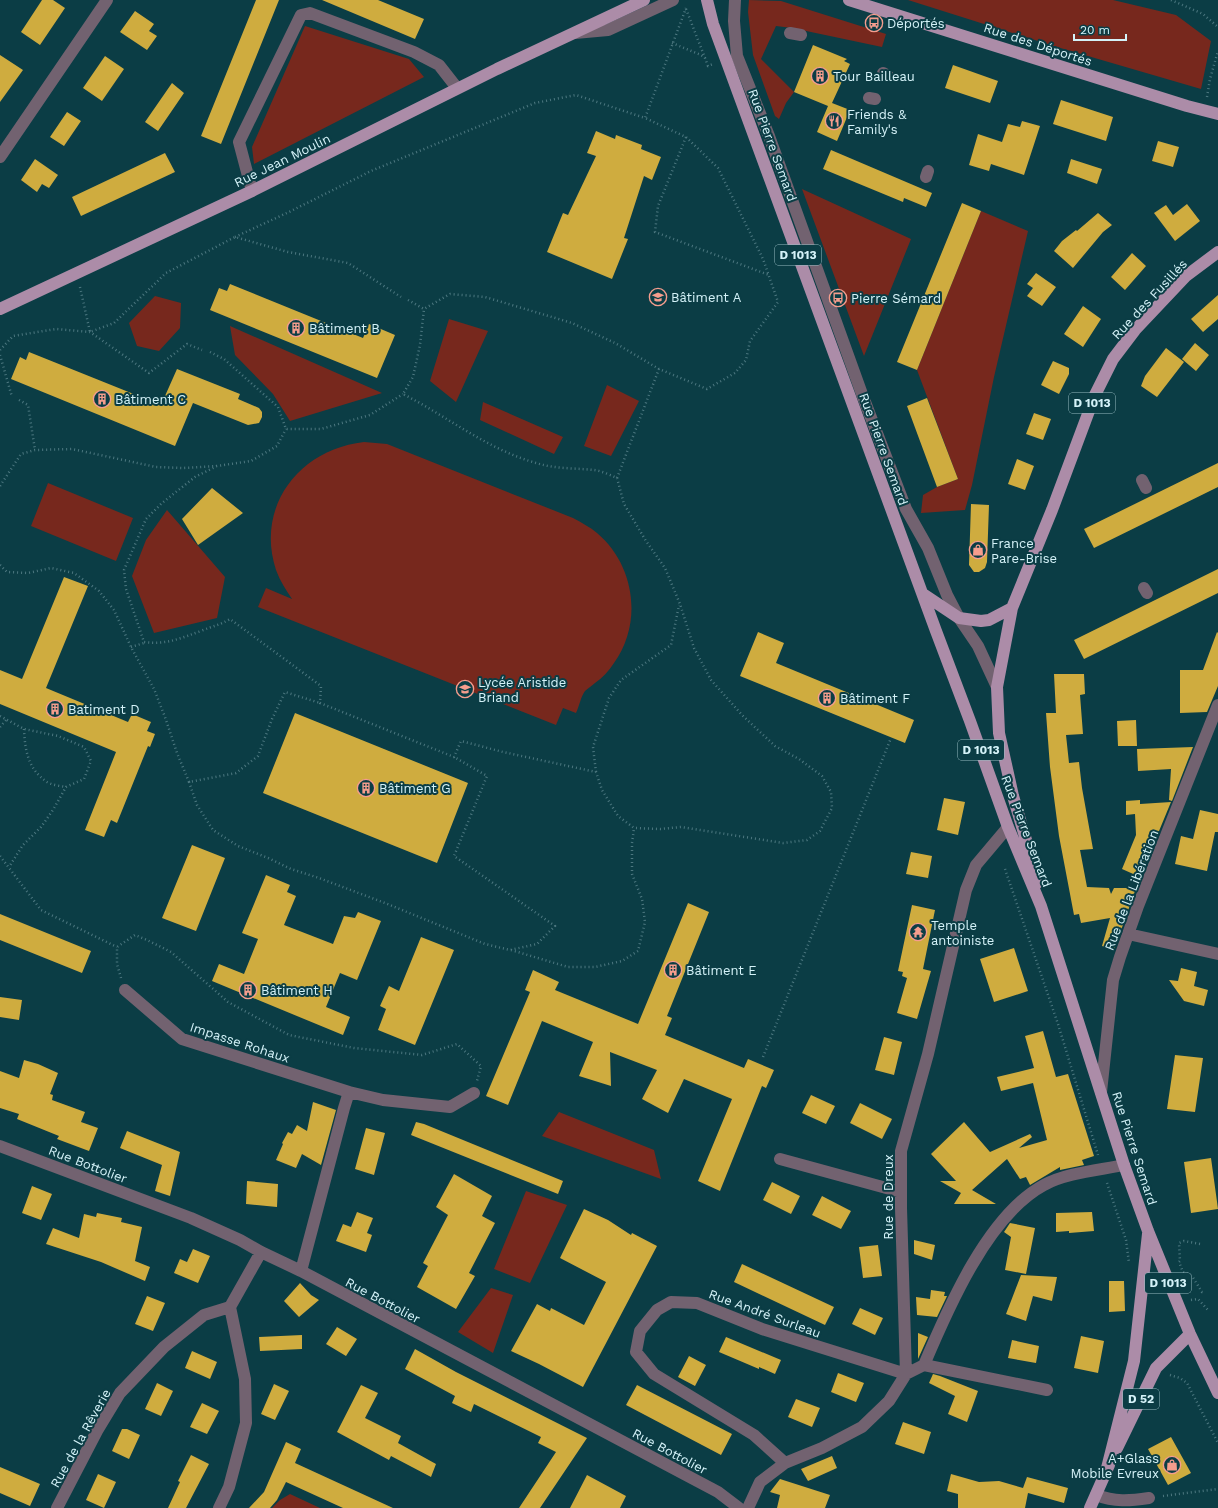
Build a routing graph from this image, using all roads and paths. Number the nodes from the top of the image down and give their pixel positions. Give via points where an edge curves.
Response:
1 (107, 0) edge
2 (644, 0) edge
3 (673, 0) edge
4 (707, 0) edge
5 (735, 0) edge
6 (849, 0) edge
7 (1171, 0) edge
8 (628, 4) edge
9 (1218, 27) edge
10 (574, 33) junction
11 (672, 43) junction
12 (1218, 51) edge
13 (704, 58) junction
14 (714, 64) dead end
15 (457, 88) junction
16 (1206, 111) junction
17 (1218, 114) edge
18 (645, 118) junction
19 (686, 137) junction
20 (0, 158) edge
21 (252, 191) junction
22 (235, 237) junction
23 (1218, 252) edge
24 (77, 273) junction
25 (769, 276) junction
26 (401, 297) dead end
27 (408, 300) dead end
28 (0, 309) edge
29 (424, 309) junction
30 (90, 332) junction
31 (0, 350) edge
32 (202, 350) dead end
33 (210, 352) dead end
34 (0, 355) edge
35 (659, 369) junction
36 (403, 394) junction
37 (12, 397) dead end
38 (19, 400) dead end
39 (286, 429) junction
40 (35, 450) junction
41 (217, 466) junction
42 (617, 478) junction
43 (0, 486) edge
44 (0, 565) edge
45 (923, 594) junction
46 (680, 604) junction
47 (1012, 608) junction
48 (959, 618) junction
49 (144, 642) junction
50 (131, 647) junction
51 (997, 687) junction
52 (320, 703) junction
53 (1218, 705) edge
54 (0, 716) edge
55 (6, 720) junction
56 (0, 728) edge
57 (24, 729) junction
58 (891, 738) dead end
59 (454, 757) junction
60 (596, 772) junction
61 (189, 782) junction
62 (66, 787) junction
63 (1008, 827) junction
64 (634, 828) junction
65 (0, 856) edge
66 (9, 867) junction
67 (1005, 868) dead end
68 (1041, 906) junction
69 (1128, 934) junction
70 (117, 947) junction
71 (510, 950) junction
72 (1218, 954) edge
73 (125, 990) joint
74 (763, 1057) dead end
75 (349, 1092) junction
76 (1101, 1092) junction
77 (474, 1093) joint
78 (0, 1146) edge
79 (780, 1159) dead end
80 (1124, 1165) junction
81 (1102, 1169) junction
82 (901, 1192) junction
83 (1148, 1231) junction
84 (1200, 1244) dead end
85 (262, 1252) junction
86 (1129, 1264) dead end
87 (301, 1271) junction
88 (1204, 1292) dead end
89 (1194, 1299) dead end
90 (230, 1307) junction
91 (1208, 1310) dead end
92 (1190, 1334) junction
93 (924, 1365) junction
94 (1156, 1368) junction
95 (906, 1374) junction
96 (1047, 1390) dead end
97 (1218, 1393) edge
98 (1218, 1443) edge
99 (786, 1463) junction
100 (1106, 1472) junction
101 (1218, 1490) edge
102 (1096, 1494) junction
103 (1149, 1498) joint
104 (57, 1508) edge
105 (218, 1508) edge
106 (739, 1508) edge
107 (748, 1508) edge
108 (1090, 1508) edge

1 - 20 street
2 - 8 main road, Rue Jean Moulin
3 - 10 street, Rue Jean Moulin via 608,30
4 - 45 main road, Rue Pierre Semard / D 1013 via 713,24
5 - 48 street via 737,56 770,136 906,509 928,548 946,595
6 - 16 main road, Rue des Déportés
7 - 9 path via 1204,14
8 - 10 main road, Rue Jean Moulin
10 - 15 main road, Rue Jean Moulin
11 - 13 path
11 - 13 path via 686,8
11 - 18 path
12 - 16 path via 1210,79
13 - 14 path via 708,66
15 - 21 main road, Rue Jean Moulin
15 - 21 street via 439,65 414,52 310,13 302,15 239,142
16 - 17 main road, Rue des Déportés
18 - 19 path
18 - 22 path via 576,95 535,103 371,171
19 - 25 path via 718,168
19 - 25 path via 658,206 655,232
21 - 24 main road, Rue Jean Moulin
22 - 26 path via 288,252 348,263
22 - 30 path via 166,273 114,323
23 - 47 main road, Rue des Fusillés / D 1013 via 1186,276 1135,330 1113,359 1095,395
24 - 28 main road, Rue Jean Moulin
24 - 30 path
25 - 35 path via 778,302 750,341 746,360 735,373 707,389
27 - 29 path
29 - 35 path via 450,294 485,297 572,323 615,343
29 - 36 path via 414,377
30 - 31 path via 56,329 13,336
30 - 32 path via 149,373 187,344
33 - 39 path via 224,359 278,407
34 - 37 path
35 - 42 path
36 - 39 path via 370,415 321,430
36 - 42 path via 496,448 537,464 596,470
38 - 40 path via 28,405
39 - 41 path via 277,446 251,461
40 - 41 path via 72,449 156,467
40 - 43 path via 21,454
41 - 49 path via 195,477 146,519 124,570 126,590
42 - 46 path via 624,504 665,568
44 - 50 path via 7,572 28,573 51,568 74,573 99,591 114,610
45 - 48 main road
45 - 63 main road, Rue Pierre Semard / D 1013
46 - 60 path via 671,645 621,680 609,698 593,747
46 - 64 path via 694,648 711,680 742,715 775,746 822,776 832,792 832,808 820,830 807,840 783,843 681,827
47 - 48 main road via 989,620
47 - 51 main road, Rue des Fusillés / D 1013
48 - 51 street via 978,646
49 - 50 path
49 - 52 path via 158,644 181,639 219,626 230,619 321,686
50 - 61 path via 154,689
51 - 68 main road, Rue Pierre Semard / D 1013 via 999,733 1034,867
52 - 59 path
52 - 61 path via 285,692 258,756 236,773
53 - 69 street, Rue de la Libération
54 - 55 path
55 - 56 path
55 - 57 path
57 - 62 path via 25,746 32,767 48,782
57 - 62 path via 58,736 84,747 91,761 84,779
58 - 74 path
59 - 60 path via 461,741
59 - 71 path via 487,776 454,856 555,926 537,944
60 - 64 path via 602,790 618,816
61 - 71 path via 197,805 213,830 238,846 485,944
62 - 66 path via 41,827 23,845
63 - 68 main road, Rue Pierre Semard / D 1013
63 - 82 street, Rue de Dreux via 976,865 966,890 928,1054 901,1151
64 - 71 path via 632,874 642,899 645,922 638,951 622,961 595,967 568,967
65 - 66 path
66 - 70 path via 41,910
67 - 81 path via 1058,1024
68 - 76 main road, Rue Pierre Semard / D 1013
69 - 72 street
69 - 76 street, Rue de la Libération via 1113,980
70 - 73 path via 117,964
70 - 77 path, Impasse Rohaux via 135,935 171,952 228,1002 289,1035 354,1048 422,1055 457,1044 481,1066
73 - 75 street, Impasse Rohaux via 182,1039
75 - 77 street, Impasse Rohaux via 383,1100 450,1107
75 - 87 street
76 - 80 main road, Rue Pierre Semard / D 1013
78 - 85 street, Rue Bottolier via 190,1218
79 - 82 street
80 - 81 street
80 - 83 main road, Rue Pierre Semard / D 1013
81 - 86 path via 1126,1240
81 - 93 street via 1046,1184 1028,1194 1012,1211 996,1229 947,1310
82 - 95 street, Rue de Dreux
83 - 92 main road, Rue Pierre Semard / D 1013
83 - 100 main road, D 52 via 1134,1361
84 - 88 path via 1184,1241 1179,1243 1179,1262 1183,1272 1192,1276
85 - 87 street, Rue Bottolier
85 - 90 street
87 - 106 street, Rue Bottolier via 711,1489
89 - 91 path
90 - 104 street, Rue de la Rêverie via 204,1315 164,1347 120,1393
90 - 105 street via 245,1379 246,1423 229,1488
92 - 94 main road, D 52
92 - 97 main road, Rue Pierre Semard / D 1013
93 - 95 street
93 - 96 street
94 - 98 path via 1187,1383
94 - 100 main road, D 52
95 - 99 street via 889,1401 862,1426 822,1448
95 - 99 street, Rue André Surleau via 762,1329 697,1303 671,1302 657,1310 640,1331 636,1352 654,1374 754,1435
99 - 107 street via 760,1482
100 - 102 main road, D 52
101 - 103 path
102 - 103 street via 1110,1500
102 - 108 main road, D 52

